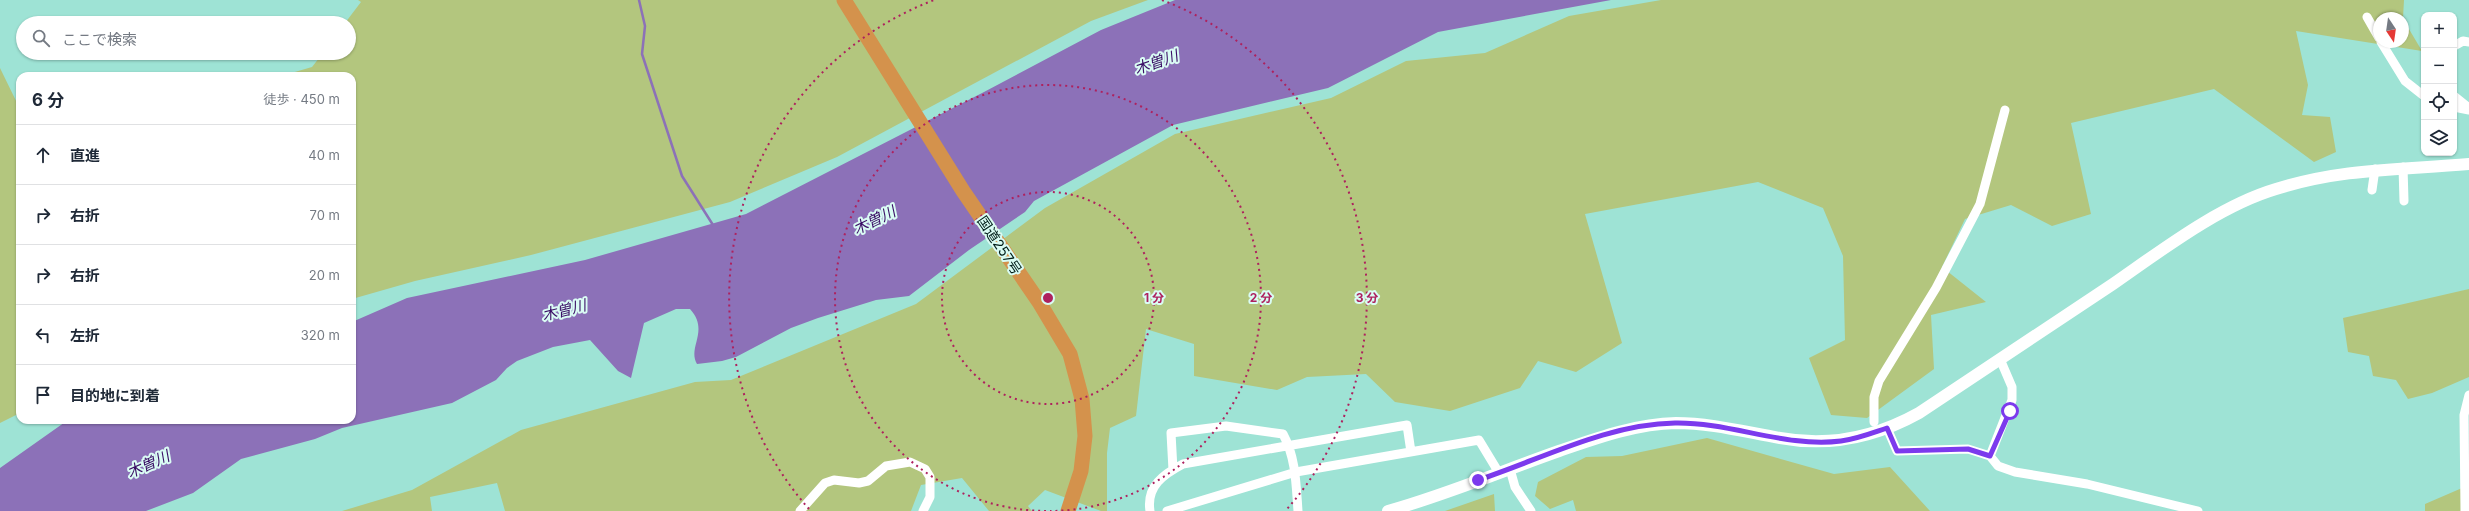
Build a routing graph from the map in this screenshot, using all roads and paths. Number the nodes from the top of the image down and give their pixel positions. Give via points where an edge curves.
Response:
1 (845, 2) edge
2 (2368, 17) dead end
3 (2373, 27) edge
4 (2469, 42) edge
5 (2457, 44) edge
6 (2385, 48) edge
7 (2421, 94) edge
8 (2457, 99) edge
9 (2457, 107) edge
10 (2469, 109) edge
11 (2005, 110) dead end
12 (2469, 164) edge
13 (2403, 167) junction
14 (2375, 169) junction
15 (2372, 190) dead end
16 (2404, 201) dead end
17 (2000, 359) junction
18 (2469, 394) edge
19 (1874, 422) dead end
20 (1887, 428) junction
21 (1290, 446) junction
22 (1411, 452) junction
23 (1990, 456) junction
24 (1173, 470) junction
25 (1504, 471) junction
26 (1296, 472) junction
27 (800, 511) edge
28 (923, 511) edge
29 (1068, 511) edge
30 (1150, 511) edge
31 (1167, 511) edge
32 (1298, 511) edge
33 (1388, 511) edge
34 (1531, 511) edge
35 (2198, 511) edge
36 (2465, 511) edge

1 - 29 highway, 国道257号 via 963,191 1039,302 1070,354 1078,376 1084,414 1083,462
2 - 3 street
4 - 5 street via 2463,41
6 - 7 street via 2405,81
8 - 10 street
9 - 10 street
11 - 19 street via 1980,204 1936,288 1879,381 1874,398
12 - 13 street
13 - 14 street
13 - 16 street
14 - 15 street
14 - 17 street via 2328,175 2300,182 2274,189 2243,203 2184,236
17 - 20 street via 1919,412
17 - 23 street via 2012,387 2012,400
18 - 36 street via 2464,415
20 - 23 street via 1897,451 1968,449
20 - 25 street via 1850,440 1825,442 1782,439 1702,424 1659,424 1615,432
21 - 22 street via 1406,425
21 - 24 street via 1183,464
21 - 24 street via 1282,434 1226,426 1170,433
21 - 26 street
22 - 25 street via 1479,440
22 - 26 street
23 - 35 street via 1998,466 2015,472 2069,480
24 - 30 street via 1156,482 1149,501
25 - 33 street
25 - 34 street
26 - 31 street
26 - 32 street
27 - 28 street via 825,483 834,480 859,483 868,481 886,466 910,462 925,469 930,477 930,497

